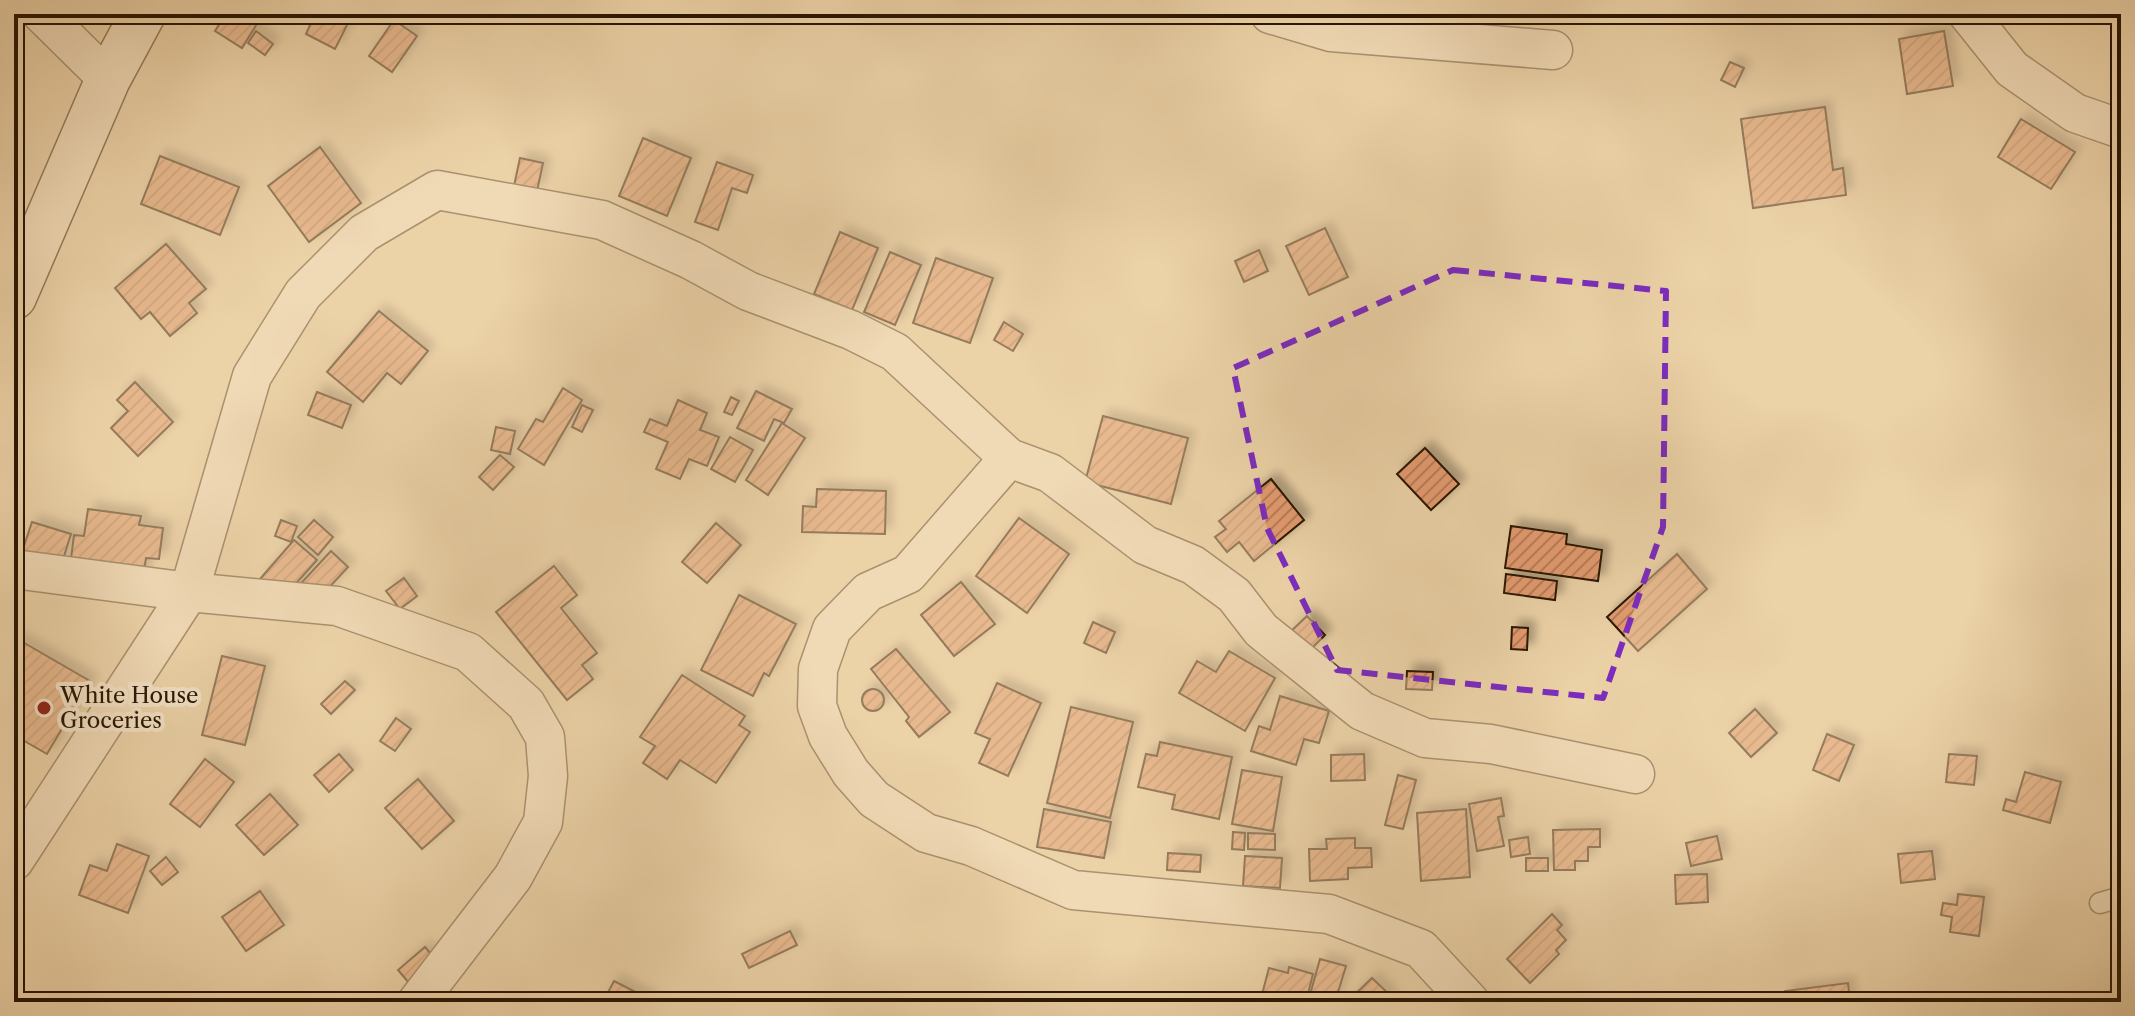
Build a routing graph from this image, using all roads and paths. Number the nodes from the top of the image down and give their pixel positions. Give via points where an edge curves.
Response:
1 (42, 14) edge
2 (143, 14) edge
3 (1270, 14) edge
4 (1968, 14) edge
5 (1553, 50) dead end
6 (108, 79) junction
7 (2121, 129) edge
8 (14, 297) edge
9 (1009, 458) junction
10 (14, 569) edge
11 (189, 592) junction
12 (1635, 774) dead end
13 (14, 861) edge
14 (2121, 897) edge
15 (2100, 903) dead end
16 (417, 1002) edge
17 (1470, 1002) edge

1 - 6 street
2 - 6 street
3 - 5 street via 1331,32
4 - 7 street via 2012,69 2075,113
6 - 8 street
9 - 11 street via 895,352 851,330 748,291 602,220 437,190 364,233 303,294 252,376
9 - 12 street via 1050,473 1145,545 1193,565 1234,595 1261,630 1362,711 1425,738 1491,744
9 - 17 street via 908,574 868,592 832,629 818,669 817,706 851,773 874,799 926,833 971,846 1073,890 1329,914 1421,949
10 - 11 street
11 - 13 street
11 - 16 street via 337,606 468,652 526,704 545,737 543,822 513,877
14 - 15 lane

